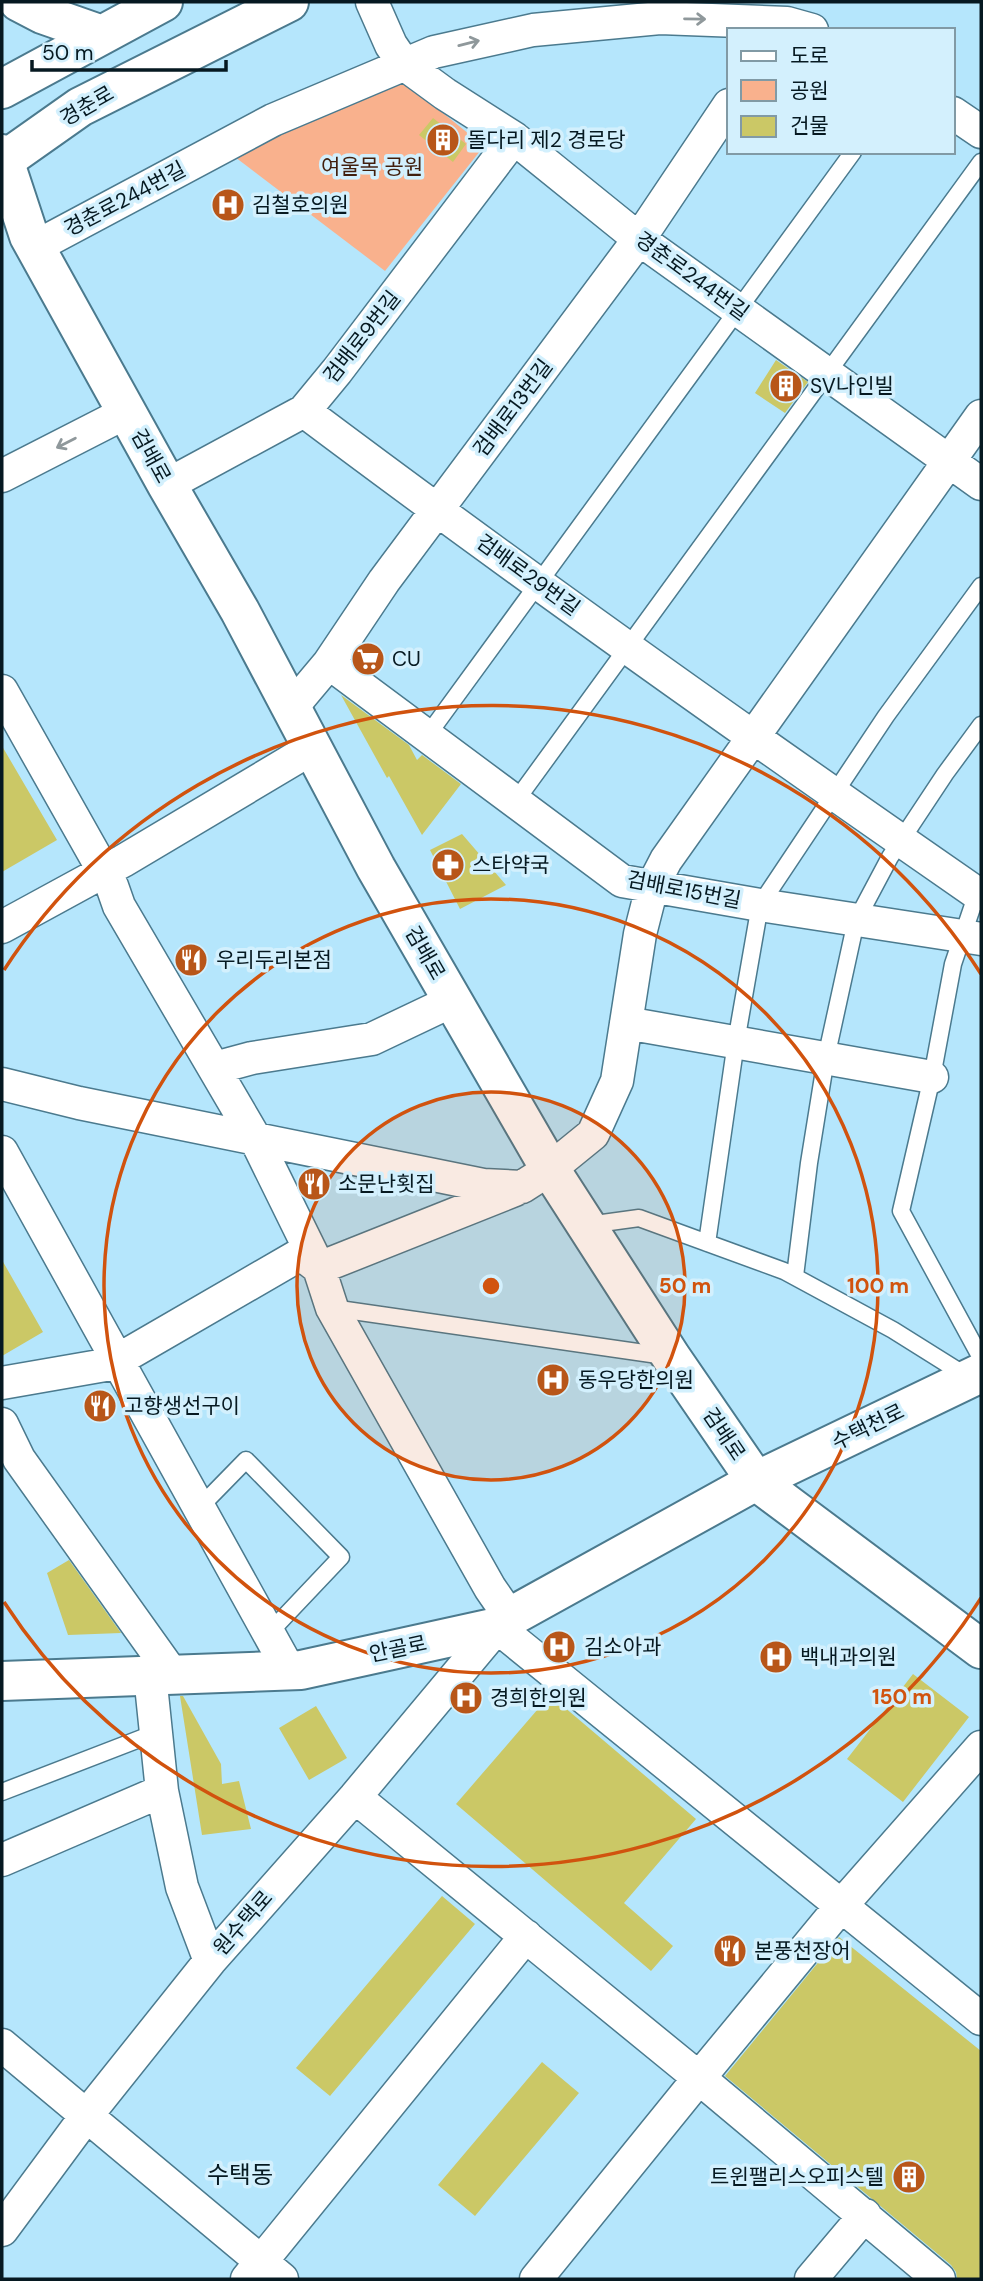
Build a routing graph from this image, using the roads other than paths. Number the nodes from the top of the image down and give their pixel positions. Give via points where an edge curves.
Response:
1 (19, 2) edge
2 (163, 2) edge
3 (289, 2) edge
4 (372, 2) edge
5 (796, 21) edge
6 (102, 35) junction
7 (404, 64) junction
8 (2, 89) edge
9 (727, 108) edge
10 (955, 114) edge
11 (981, 132) edge
12 (514, 138) junction
13 (852, 154) edge
14 (3, 159) edge
15 (981, 162) edge
16 (639, 239) junction
17 (35, 247) junction
18 (738, 310) junction
19 (828, 373) junction
20 (304, 411) junction
21 (127, 412) junction
22 (981, 416) edge
23 (948, 461) junction
24 (2, 476) edge
25 (981, 484) edge
26 (167, 485) junction
27 (436, 510) junction
28 (539, 583) junction
29 (981, 586) edge
30 (628, 647) junction
31 (329, 663) junction
32 (2, 691) edge
33 (292, 707) junction
34 (981, 725) edge
35 (427, 736) junction
36 (753, 738) junction
37 (311, 749) junction
38 (834, 794) junction
39 (515, 802) junction
40 (901, 841) junction
41 (104, 871) junction
42 (652, 887) junction
43 (980, 892) edge
44 (760, 905) junction
45 (857, 920) junction
46 (2, 927) edge
47 (973, 937) edge
48 (452, 1001) junction
49 (626, 1023) junction
50 (736, 1042) junction
51 (826, 1058) junction
52 (215, 1068) junction
53 (932, 1077) junction
54 (2, 1084) edge
55 (256, 1140) junction
56 (2, 1152) edge
57 (536, 1178) junction
58 (586, 1226) junction
59 (707, 1243) junction
60 (318, 1268) junction
61 (794, 1276) junction
62 (332, 1308) junction
63 (671, 1357) junction
64 (118, 1359) junction
65 (978, 1370) edge
66 (2, 1383) edge
67 (2, 1424) edge
68 (756, 1481) junction
69 (200, 1507) junction
70 (504, 1622) junction
71 (269, 1633) junction
72 (981, 1649) edge
73 (289, 1670) junction
74 (161, 1675) junction
75 (2, 1681) edge
76 (155, 1733) junction
77 (981, 1748) edge
78 (162, 1791) junction
79 (2, 1793) edge
80 (355, 1797) junction
81 (2, 1860) edge
82 (841, 1906) junction
83 (526, 1937) junction
84 (211, 1961) junction
85 (981, 2019) edge
86 (2, 2045) edge
87 (699, 2078) junction
88 (87, 2115) junction
89 (865, 2215) junction
90 (2, 2230) edge
91 (264, 2274) edge
92 (536, 2279) edge
93 (811, 2279) edge
94 (939, 2279) edge

1 - 6 street via 42,15
2 - 6 street
3 - 14 street, 경춘로 via 80,107
4 - 7 street, 경춘로244번길
7 -> 5 street, 경춘로244번길 via 434,52 555,27 660,18
6 - 8 street
7 - 12 street, 경춘로244번길
7 - 17 street, 경춘로244번길 via 273,120
9 - 16 street, 검배로13번길
10 - 11 street
12 - 16 street, 경춘로244번길
12 - 20 street, 검배로9번길
13 - 18 lane
14 - 17 street, 검배로
15 - 19 lane
16 - 18 street, 경춘로244번길
16 - 27 street, 검배로13번길
17 - 21 street, 검배로
18 - 19 street, 경춘로244번길
18 - 28 lane
19 - 23 street, 경춘로244번길
19 - 30 lane
20 - 26 street, 검배로9번길
20 - 27 street, 검배로29번길
21 -> 24 street
21 - 26 street, 검배로
22 - 23 street
23 - 25 street, 경춘로244번길
23 - 36 street
26 - 33 street, 검배로
27 - 28 street, 검배로29번길
27 - 31 street, 검배로13번길
28 - 30 street, 검배로29번길
28 - 35 lane
29 - 38 lane
30 - 36 street, 검배로29번길
30 - 39 lane
31 - 33 street, 검배로13번길
31 - 35 street, 검배로15번길
32 - 41 street
33 - 37 street, 검배로
34 - 40 lane
35 - 39 street, 검배로15번길
36 - 38 street, 검배로29번길
36 - 42 street via 666,860
37 - 41 street
37 - 48 street, 검배로
38 - 40 street, 검배로29번길
38 - 44 lane
39 - 42 street, 검배로15번길 via 622,881
40 - 43 street, 검배로29번길
40 - 45 lane
41 - 46 street
41 - 52 street via 119,906
42 - 44 street, 검배로15번길
42 - 49 street
43 - 47 lane
44 - 45 street, 검배로15번길
44 - 50 lane
45 - 47 street, 검배로15번길
45 - 51 lane
47 - 53 lane via 953,964
48 - 52 street via 372,1039
48 - 57 street, 검배로
49 - 50 street
49 - 57 street via 617,1082 593,1134
50 - 51 street
50 - 59 lane
51 - 53 street
51 - 61 lane
52 - 55 street
53 - 65 lane via 901,1211
54 - 55 street
55 - 57 street via 483,1185
55 - 60 street
56 - 64 street
57 - 58 street, 검배로
57 - 60 street
58 - 59 lane via 639,1218
58 - 63 street, 검배로
59 - 61 lane
60 - 62 street
60 - 64 street via 301,1254
61 - 65 lane via 893,1331
62 - 63 lane
62 - 70 street via 490,1588
63 - 68 street, 검배로
64 - 66 street
64 - 69 street
65 - 68 street, 수택천로
67 - 74 street via 26,1469
68 - 70 street, 안골로
68 - 72 street, 검배로
69 - 71 street
69 - 71 lane via 246,1460 341,1557
70 - 73 street, 안골로
70 - 80 street, 원수택로
70 - 82 street
71 - 73 street
73 - 74 street, 안골로
74 - 75 street, 안골로
74 - 76 street
76 - 78 street
76 - 79 lane
77 - 82 street
78 - 81 street
78 - 84 street via 182,1887
80 - 83 street
80 - 84 street, 원수택로
82 - 85 street
82 - 87 street
83 - 87 street
83 - 91 street
84 - 88 street, 원수택로
86 - 88 street
87 - 89 street
87 - 92 street
88 - 90 street, 원수택로
88 - 91 street
89 - 93 street
89 - 94 street

